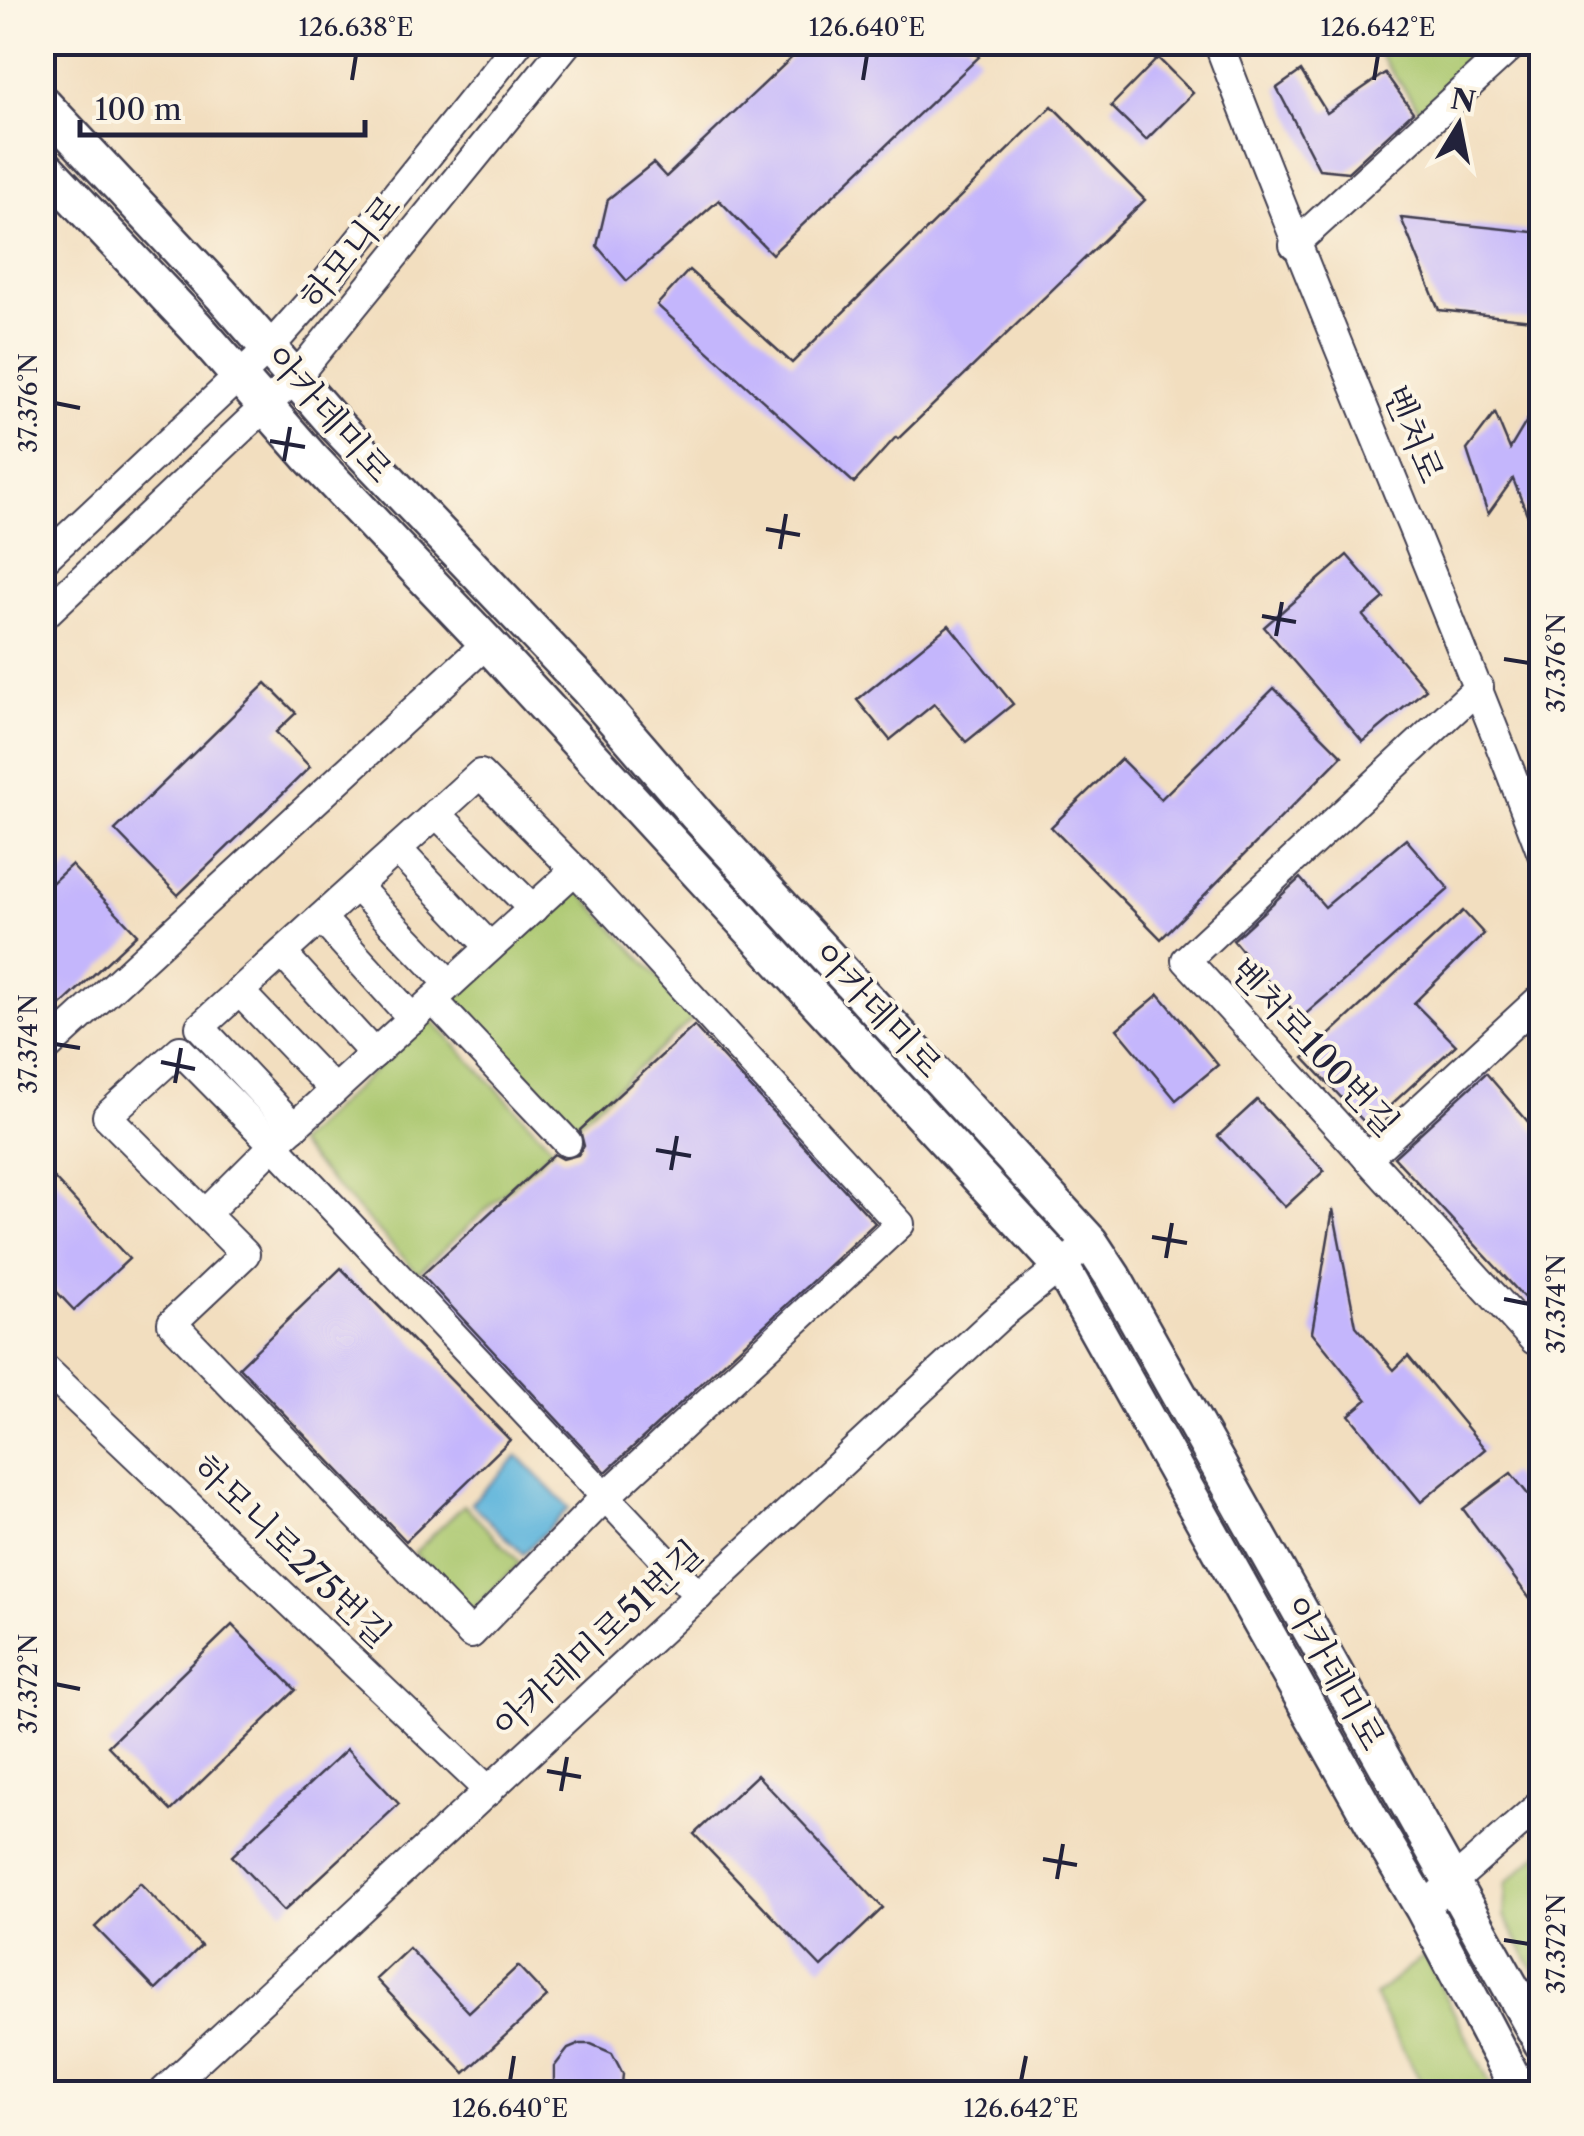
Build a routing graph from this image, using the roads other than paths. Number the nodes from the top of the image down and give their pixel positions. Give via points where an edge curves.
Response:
1 (519, 42) edge
2 (568, 42) edge
3 (1218, 42) edge
4 (1516, 42) edge
5 (42, 103) edge
6 (42, 164) edge
7 (1294, 245) junction
8 (269, 348) junction
9 (240, 377) junction
10 (295, 378) junction
11 (266, 407) junction
12 (42, 561) edge
13 (42, 617) edge
14 (487, 644) junction
15 (1479, 687) junction
16 (436, 813) junction
17 (397, 849) junction
18 (1542, 854) edge
19 (576, 870) junction
20 (356, 886) junction
21 (533, 909) junction
22 (320, 918) junction
23 (490, 948) junction
24 (282, 953) junction
25 (239, 992) junction
26 (1542, 997) edge
27 (432, 1001) junction
28 (42, 1052) edge
29 (374, 1054) junction
30 (334, 1090) junction
31 (284, 1136) junction
32 (567, 1142) dead end
33 (1367, 1158) junction
34 (204, 1214) junction
35 (1090, 1242) junction
36 (1061, 1266) junction
37 (1542, 1344) edge
38 (42, 1366) edge
39 (605, 1497) junction
40 (699, 1596) junction
41 (490, 1791) junction
42 (1542, 1803) edge
43 (1453, 1882) junction
44 (1423, 1908) junction
45 (1542, 2043) edge
46 (161, 2094) edge
47 (1521, 2094) edge

1 - 8 street, 하모니로
2 - 10 street, 하모니로
3 - 7 street, 벤처로
4 - 7 street
5 - 8 main road, 아카데미로
6 - 9 main road, 아카데미로
7 - 15 street, 벤처로
8 - 9 street, 하모니로
8 - 10 main road, 아카데미로
9 - 11 main road, 아카데미로
9 - 12 street, 하모니로
10 - 11 street, 하모니로
10 - 35 main road, 아카데미로
11 - 13 street, 하모니로
11 - 14 main road, 아카데미로
14 - 28 street
14 - 36 main road, 아카데미로
15 - 18 street, 벤처로
15 - 33 street, 벤처로100번길 via 1186,960
16 - 17 street
16 - 19 street via 480,774
16 - 21 street
17 - 20 street
17 - 23 street
19 - 21 street
19 - 39 street via 900,1224
20 - 22 street
20 - 27 street
21 - 23 street
22 - 24 street
22 - 27 street
23 - 27 street
24 - 25 street
24 - 29 street
25 - 30 street
25 - 31 street via 200,1027
26 - 33 street
27 - 29 street
27 - 32 street
29 - 30 street
30 - 31 street
31 - 34 street
31 - 34 street via 180,1050 107,1116
31 - 39 street
33 - 37 street, 벤처로100번길
34 - 39 street via 244,1254 172,1323 471,1634
35 - 36 street, 아카데미로51번길
35 - 43 main road, 아카데미로
36 - 40 street, 아카데미로51번길
36 - 44 main road, 아카데미로
38 - 41 street, 하모니로275번길
39 - 40 street
40 - 41 street, 아카데미로51번길
41 - 46 street, 아카데미로51번길
42 - 43 street
43 - 44 street
43 - 45 main road, 아카데미로
44 - 47 main road, 아카데미로

